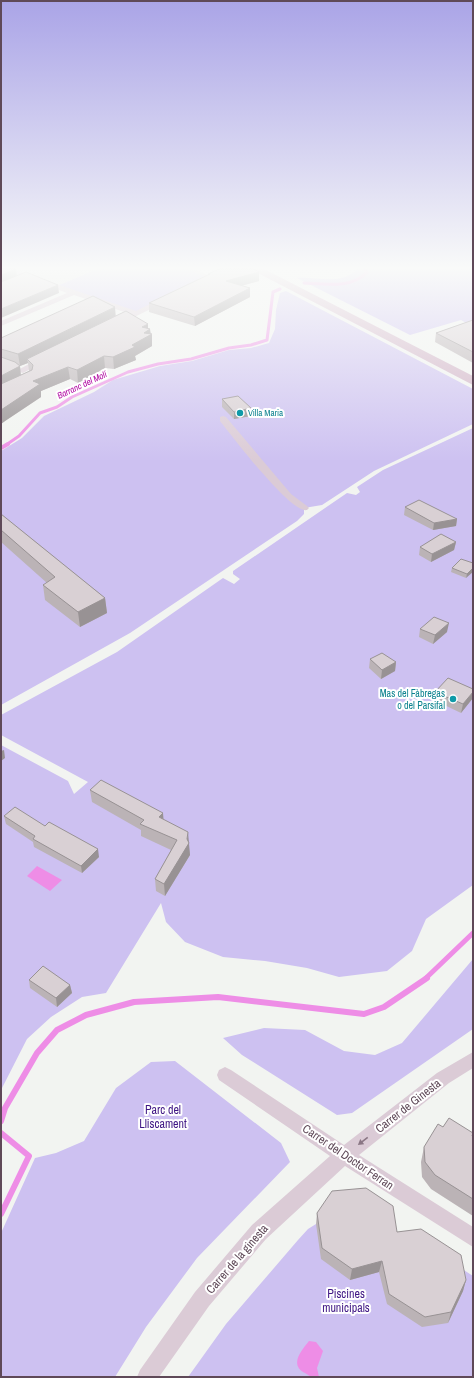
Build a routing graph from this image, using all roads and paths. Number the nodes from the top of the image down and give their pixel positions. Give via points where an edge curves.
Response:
1 (381, 333) edge
2 (392, 333) edge
3 (48, 358) edge
4 (20, 372) edge
5 (473, 375) edge
6 (473, 381) edge
7 (223, 420) dead end
8 (304, 508) dead end
9 (473, 1059) edge
10 (225, 1074) dead end
11 (344, 1156) junction
12 (473, 1238) edge
13 (147, 1377) edge

1 - 6 main road
2 - 5 main road
3 - 4 street
7 - 8 street via 288,496
9 -> 11 street, Carrer de Ginesta via 443,1078
10 - 11 street, Carrer del Doctor Ferran
11 - 12 street, Carrer del Doctor Ferran
11 - 13 street, Carrer de la ginesta via 324,1171 259,1232 202,1299

